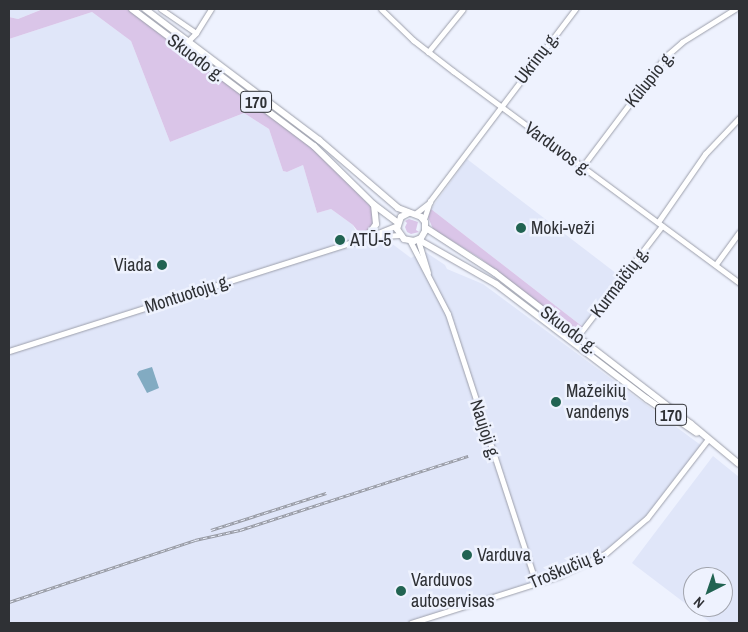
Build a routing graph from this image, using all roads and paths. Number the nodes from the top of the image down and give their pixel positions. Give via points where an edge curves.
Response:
1 (132, 9) edge
2 (145, 9) edge
3 (161, 9) edge
4 (211, 9) edge
5 (381, 9) edge
6 (462, 9) edge
7 (575, 9) edge
8 (735, 9) edge
9 (196, 33) junction
10 (187, 41) junction
11 (182, 47) junction
12 (428, 52) junction
13 (500, 106) junction
14 (739, 118) edge
15 (582, 167) junction
16 (430, 202) junction
17 (373, 204) junction
18 (413, 213) junction
19 (424, 219) junction
20 (397, 224) junction
21 (660, 224) junction
22 (426, 228) junction
23 (739, 232) edge
24 (400, 235) junction
25 (367, 238) junction
26 (418, 240) junction
27 (410, 242) junction
28 (716, 264) junction
29 (430, 279) junction
30 (739, 283) edge
31 (578, 337) junction
32 (9, 352) edge
33 (708, 439) junction
34 (739, 464) edge
35 (536, 583) junction
36 (411, 623) edge

1 - 11 main road, Skuodo g. / 170
2 - 10 main road, Skuodo g. / 170
3 - 9 street
4 - 9 street
5 - 12 street, Varduvos g.
6 - 12 street
7 - 13 street, Ukrinų g.
8 - 15 street, Kūlupio g. via 682,42 665,57
9 - 10 street
10 - 11 street
10 - 18 main road, Skuodo g. / 170 via 318,140 398,208
11 - 17 main road, Skuodo g. / 170 via 314,146
12 - 13 street, Varduvos g.
13 - 15 street, Varduvos g.
13 - 16 street, Ukrinų g.
14 - 21 street, Kurmaičių g. via 705,154
15 - 21 street, Varduvos g.
16 - 18 street
16 - 19 street
17 - 20 main road, Skuodo g. / 170
17 - 25 main road via 377,220
18 - 19 main road
18 - 20 main road via 401,217
19 - 22 main road
20 - 24 main road
20 - 25 street, Montuotojų g.
21 - 28 street, Varduvos g.
21 - 31 street, Kurmaičių g.
22 - 26 main road
22 - 31 main road, Skuodo g. / 170 via 484,265
23 - 28 street
24 - 25 street, Montuotojų g.
24 - 27 main road
25 - 32 street, Montuotojų g.
26 - 27 main road
26 - 29 street, Naujoji g.
26 - 33 main road, Skuodo g. / 170 via 485,277 647,399
27 - 29 street, Naujoji g.
28 - 30 street, Varduvos g.
29 - 35 street, Naujoji g. via 448,314
31 - 33 main road, Skuodo g. / 170
33 - 34 main road, Skuodo g. / 170
33 - 35 street, Troškučių g. via 662,502 631,534 592,561
35 - 36 street, Troškučių g.

